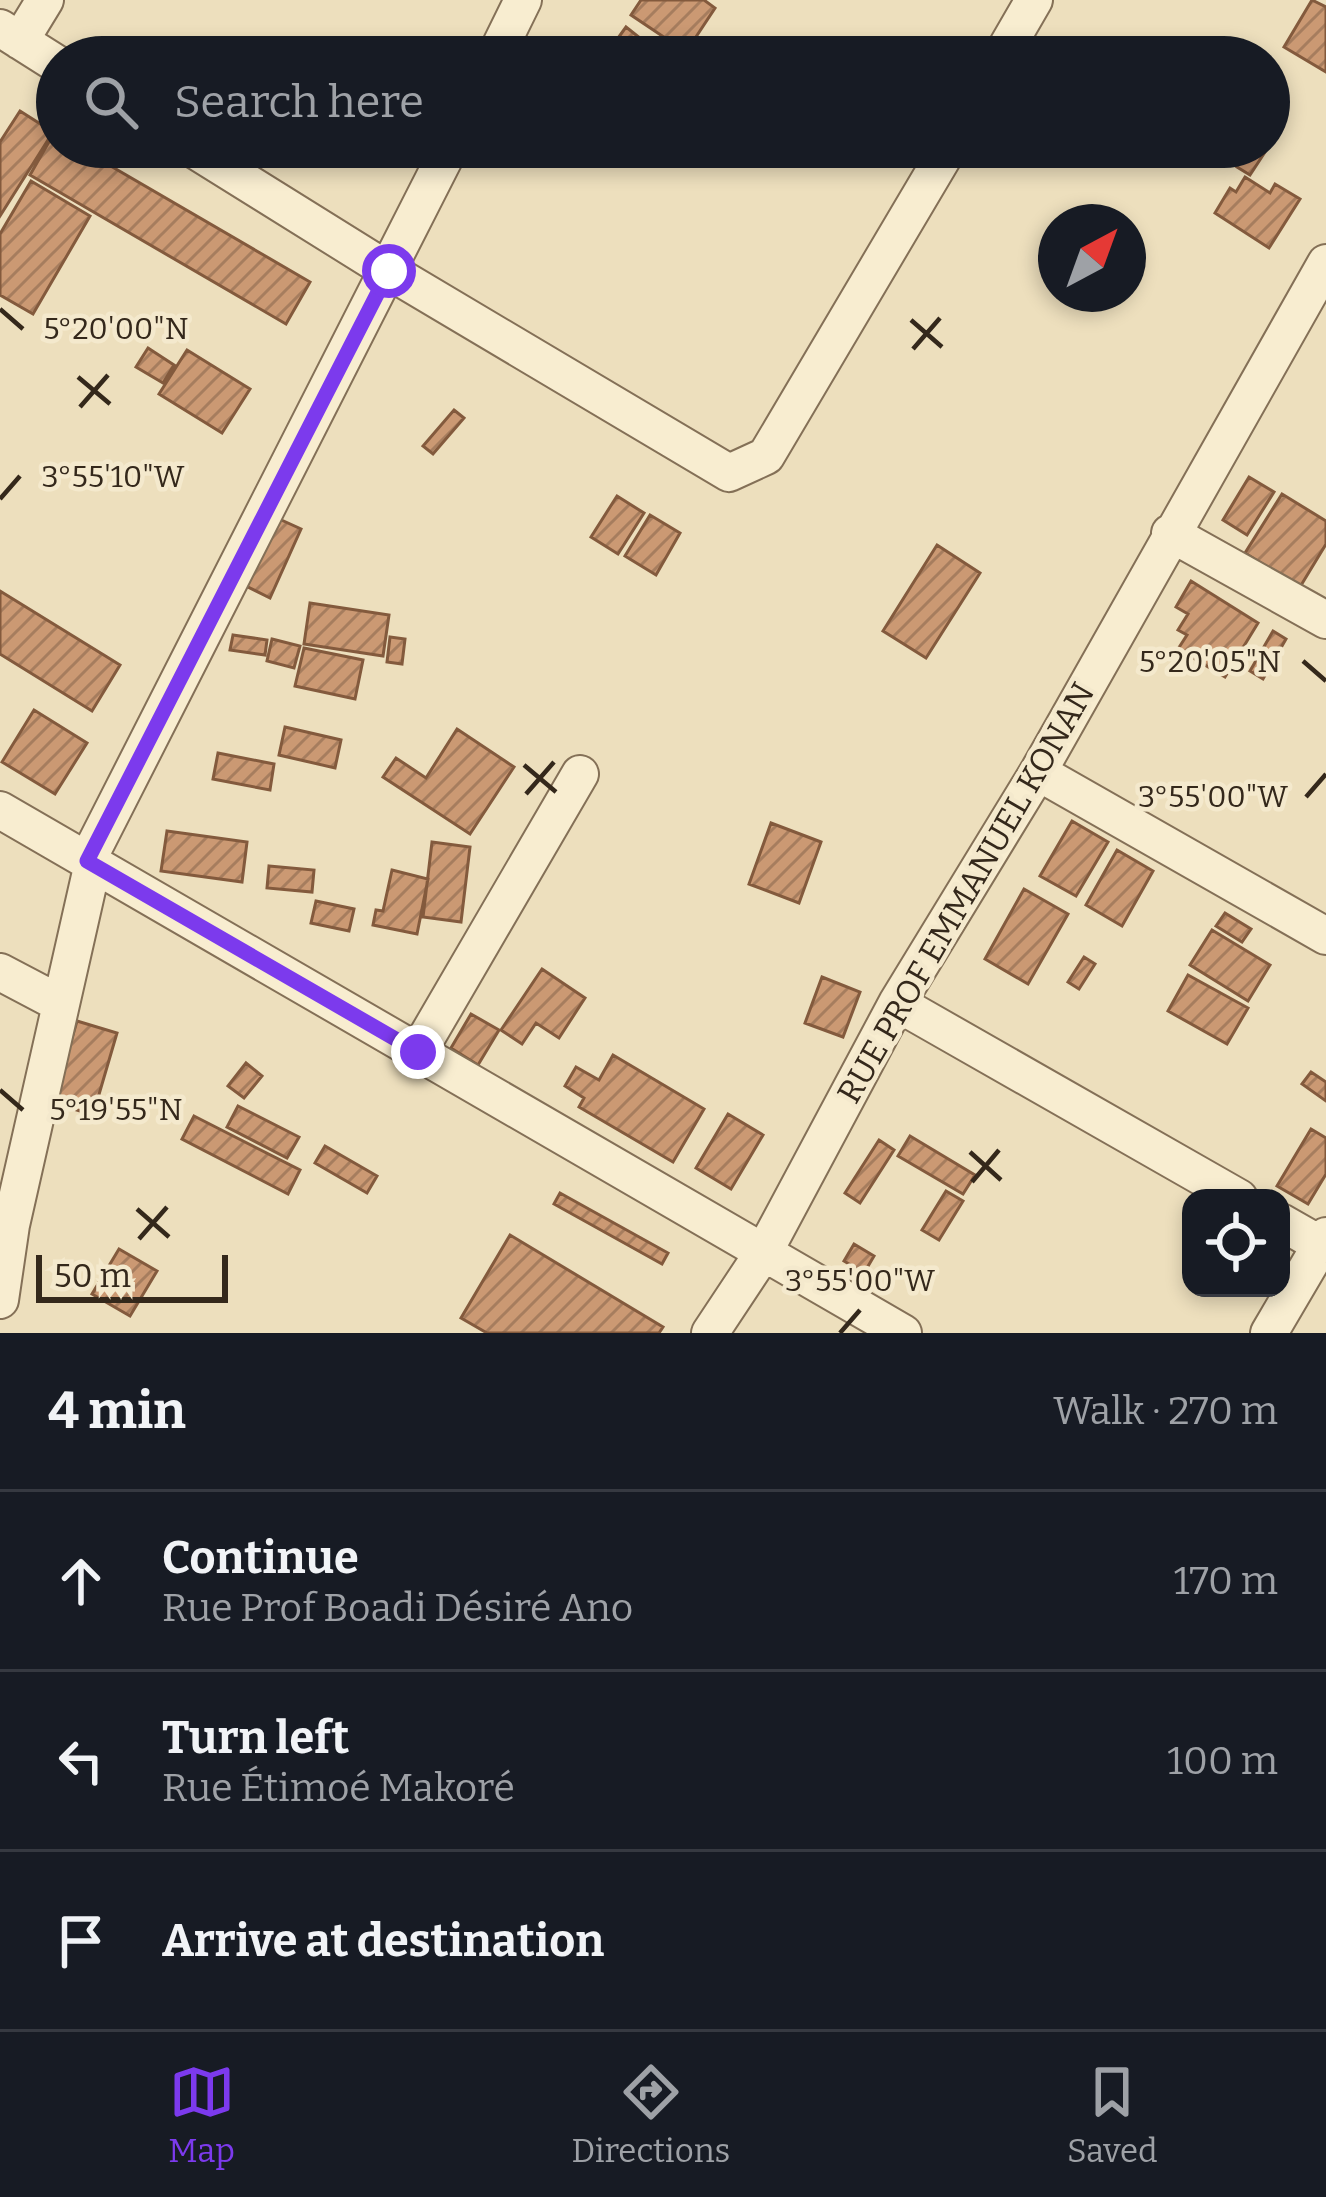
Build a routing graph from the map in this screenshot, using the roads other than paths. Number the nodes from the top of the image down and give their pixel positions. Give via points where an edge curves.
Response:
1 (45, 0) edge
2 (523, 0) edge
3 (1034, 0) edge
4 (10, 35) edge
5 (505, 36) edge
6 (1013, 36) edge
7 (36, 51) edge
8 (224, 168) edge
9 (440, 168) edge
10 (937, 168) edge
11 (389, 271) junction
12 (1323, 274) edge
13 (1171, 533) junction
14 (1326, 620) edge
15 (1038, 772) junction
16 (580, 774) dead end
17 (0, 810) edge
18 (90, 862) junction
19 (1326, 936) edge
20 (0, 972) edge
21 (59, 1003) junction
22 (897, 1003) junction
23 (418, 1052) junction
24 (1223, 1189) edge
25 (6, 1223) edge
26 (1290, 1226) edge
27 (1324, 1240) edge
28 (765, 1250) junction
29 (0, 1300) edge
30 (710, 1333) edge
31 (903, 1333) edge
32 (1269, 1333) edge

1 - 4 street
2 - 5 street
3 - 6 street
4 - 7 street
8 - 11 street
9 - 11 street
10 - 11 street via 766,456 729,473
11 - 18 street
12 - 13 street, RUE PROF EMMANUEL KONAN
13 - 14 street
13 - 15 street, RUE PROF EMMANUEL KONAN
15 - 19 street
15 - 22 street, RUE PROF EMMANUEL KONAN
16 - 23 street
17 - 18 street
18 - 21 street
18 - 23 street
20 - 21 street
21 - 25 street
22 - 24 street
22 - 28 street, RUE PROF EMMANUEL KONAN
23 - 28 street
25 - 29 street
26 - 27 street
27 - 32 street
28 - 30 street, RUE PROF EMMANUEL KONAN
28 - 31 street

